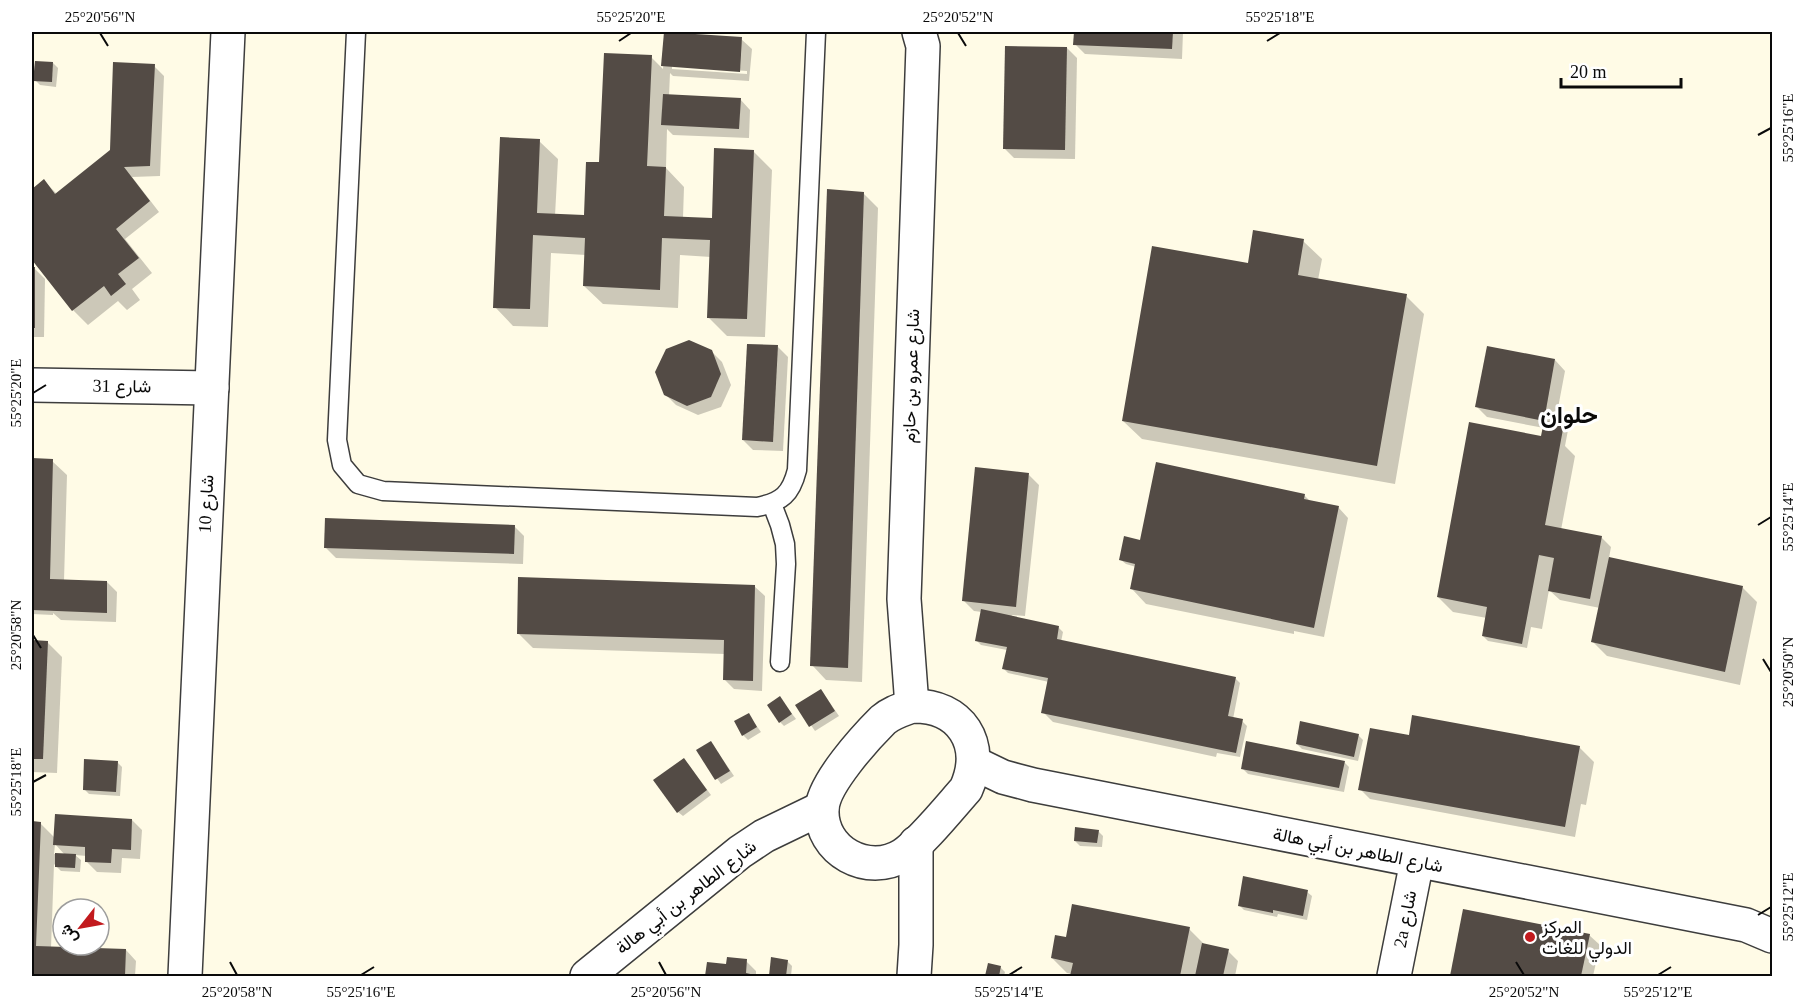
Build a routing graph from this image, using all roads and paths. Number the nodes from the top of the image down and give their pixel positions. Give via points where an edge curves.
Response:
1 (228, 32) edge
2 (356, 32) edge
3 (816, 32) edge
4 (924, 36) edge
5 (32, 385) edge
6 (212, 388) junction
7 (772, 504) junction
8 (780, 662) dead end
9 (912, 706) junction
10 (974, 763) junction
11 (822, 808) junction
12 (916, 843) junction
13 (1417, 861) junction
14 (1764, 928) edge
15 (185, 976) edge
16 (587, 976) edge
17 (914, 976) edge
18 (1394, 976) edge

1 - 6 street, شارع 10
2 - 7 lane via 337,440 342,465 358,484 382,491 757,507
3 - 7 lane via 797,470 794,484
4 - 9 street, شارع عمرو بن حازم via 904,563
5 - 6 street, شارع 31
6 - 15 street, شارع 10
7 - 8 lane via 785,544
9 - 10 street via 939,709 962,725
9 - 11 street via 884,720 833,778
10 - 12 street via 966,789
10 - 13 street, شارع الطاهر بن أبي هالة via 1042,788
11 - 12 street via 823,825 830,840 856,861 889,862
11 - 16 street, شارع الطاهر بن أبي هالة via 740,852
12 - 17 street
13 - 14 street, شارع الطاهر بن أبي هالة
13 - 18 street, 2a شارع

